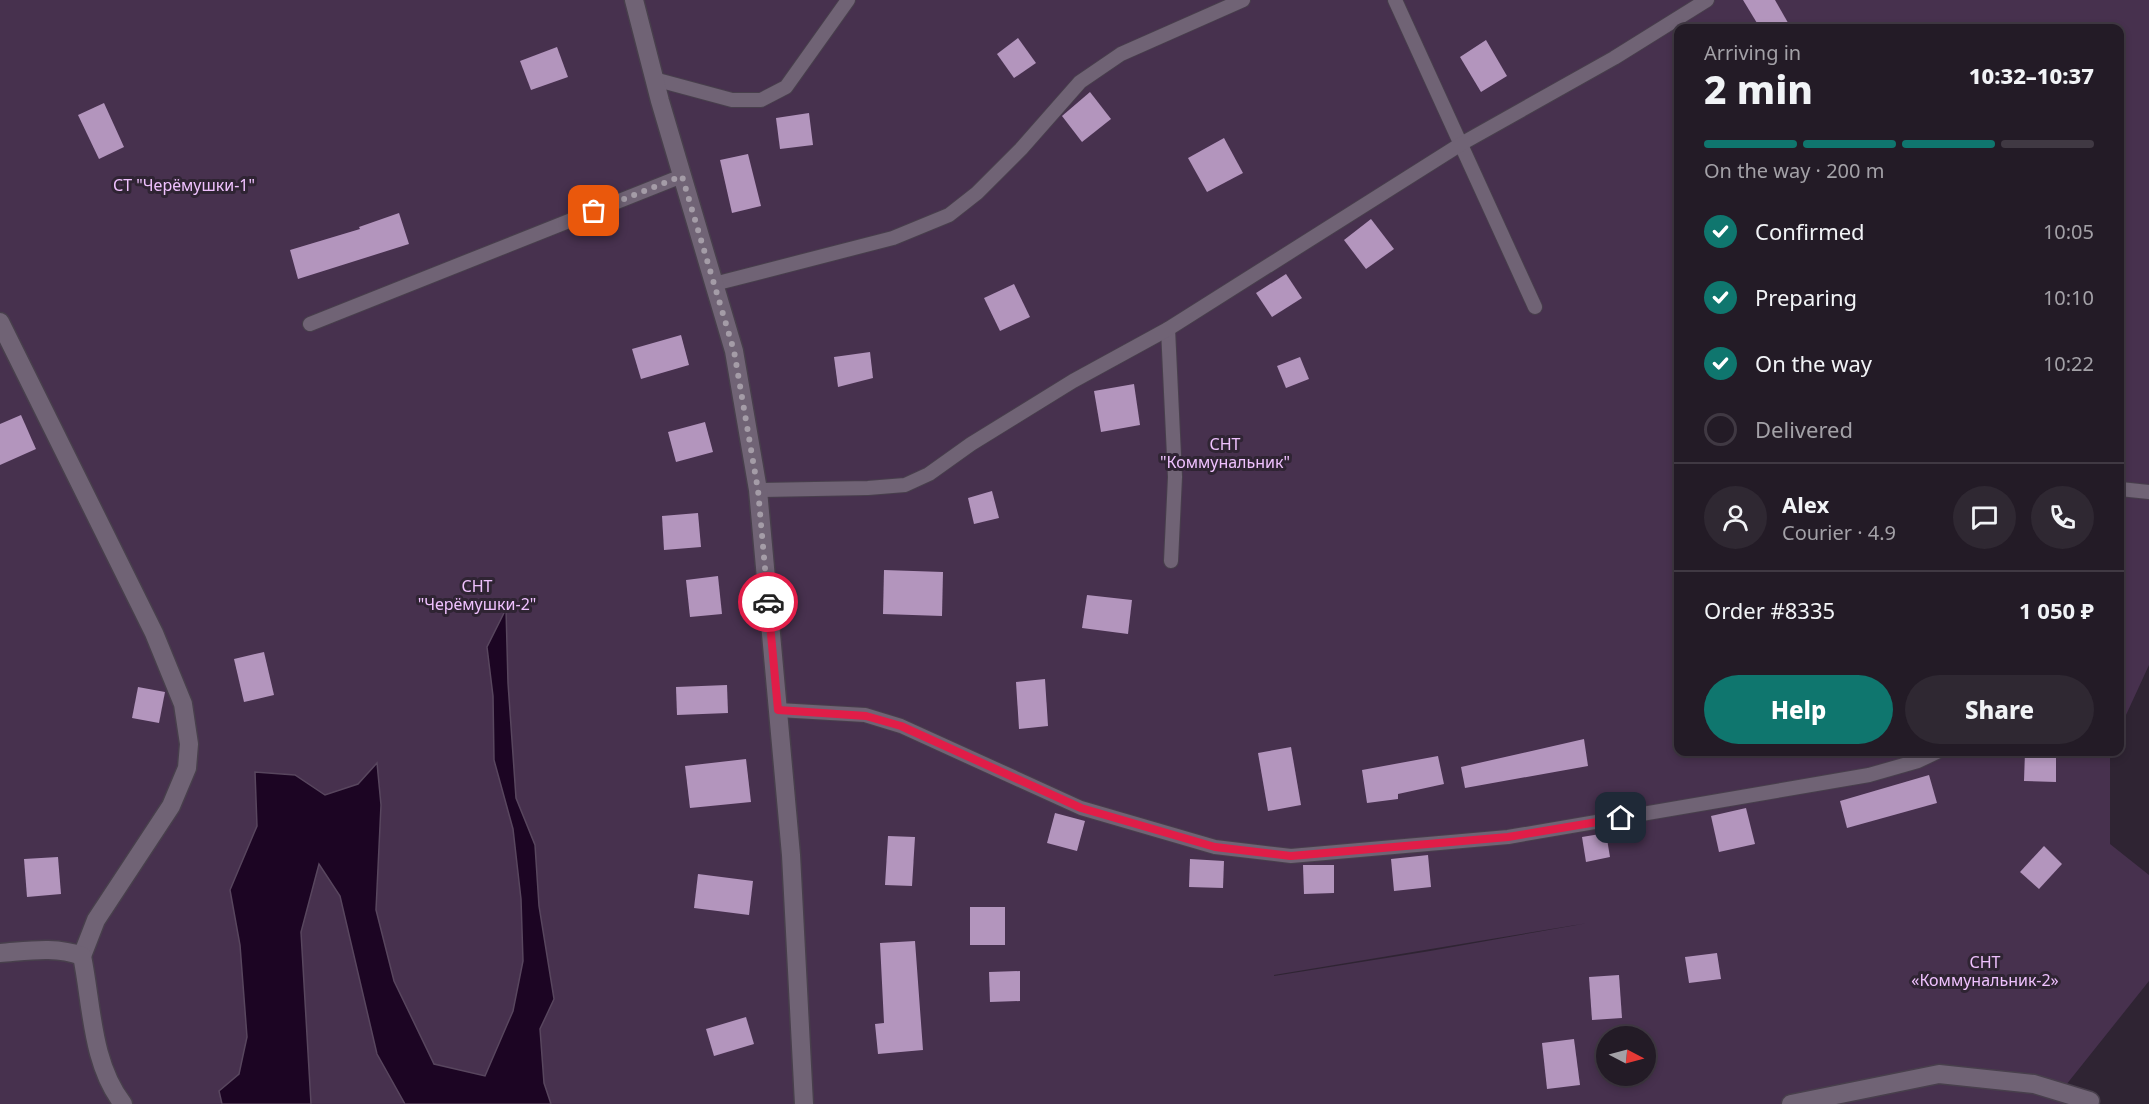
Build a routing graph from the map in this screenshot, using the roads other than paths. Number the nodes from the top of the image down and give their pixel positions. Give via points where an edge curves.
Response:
1 (634, 0) edge
2 (848, 0) edge
3 (1243, 0) edge
4 (1395, 0) edge
5 (1707, 0) edge
6 (654, 79) junction
7 (1461, 144) junction
8 (682, 176) junction
9 (714, 284) junction
10 (1535, 307) dead end
11 (0, 322) edge
12 (310, 324) dead end
13 (1168, 329) junction
14 (2124, 489) edge
15 (758, 490) junction
16 (2149, 492) edge
17 (1171, 561) dead end
18 (778, 710) junction
19 (1929, 756) edge
20 (0, 953) edge
21 (82, 956) junction
22 (2090, 1101) dead end
23 (123, 1104) edge
24 (804, 1104) edge
25 (1791, 1104) edge

1 - 6 street
2 - 6 lane via 786,87 761,100 732,100
3 - 9 lane via 1121,54 1080,82 1021,149 977,193 948,215 893,238
4 - 7 lane
5 - 7 lane via 1614,58
6 - 8 street
7 - 10 lane
7 - 13 lane
8 - 9 street
8 - 12 lane
9 - 15 street via 734,351
11 - 21 street via 154,633 183,704 189,744 187,768 171,806 96,920
13 - 15 lane via 1073,381 929,474 905,485
13 - 17 lane via 1175,477
14 - 16 lane
15 - 18 street
18 - 19 lane via 866,716 901,726 1081,808 1215,847 1291,856 1508,837 1869,775
18 - 24 street via 791,855
20 - 21 street via 49,949
21 - 23 street via 98,1050 114,1092
22 - 25 street via 2034,1084 1939,1074

